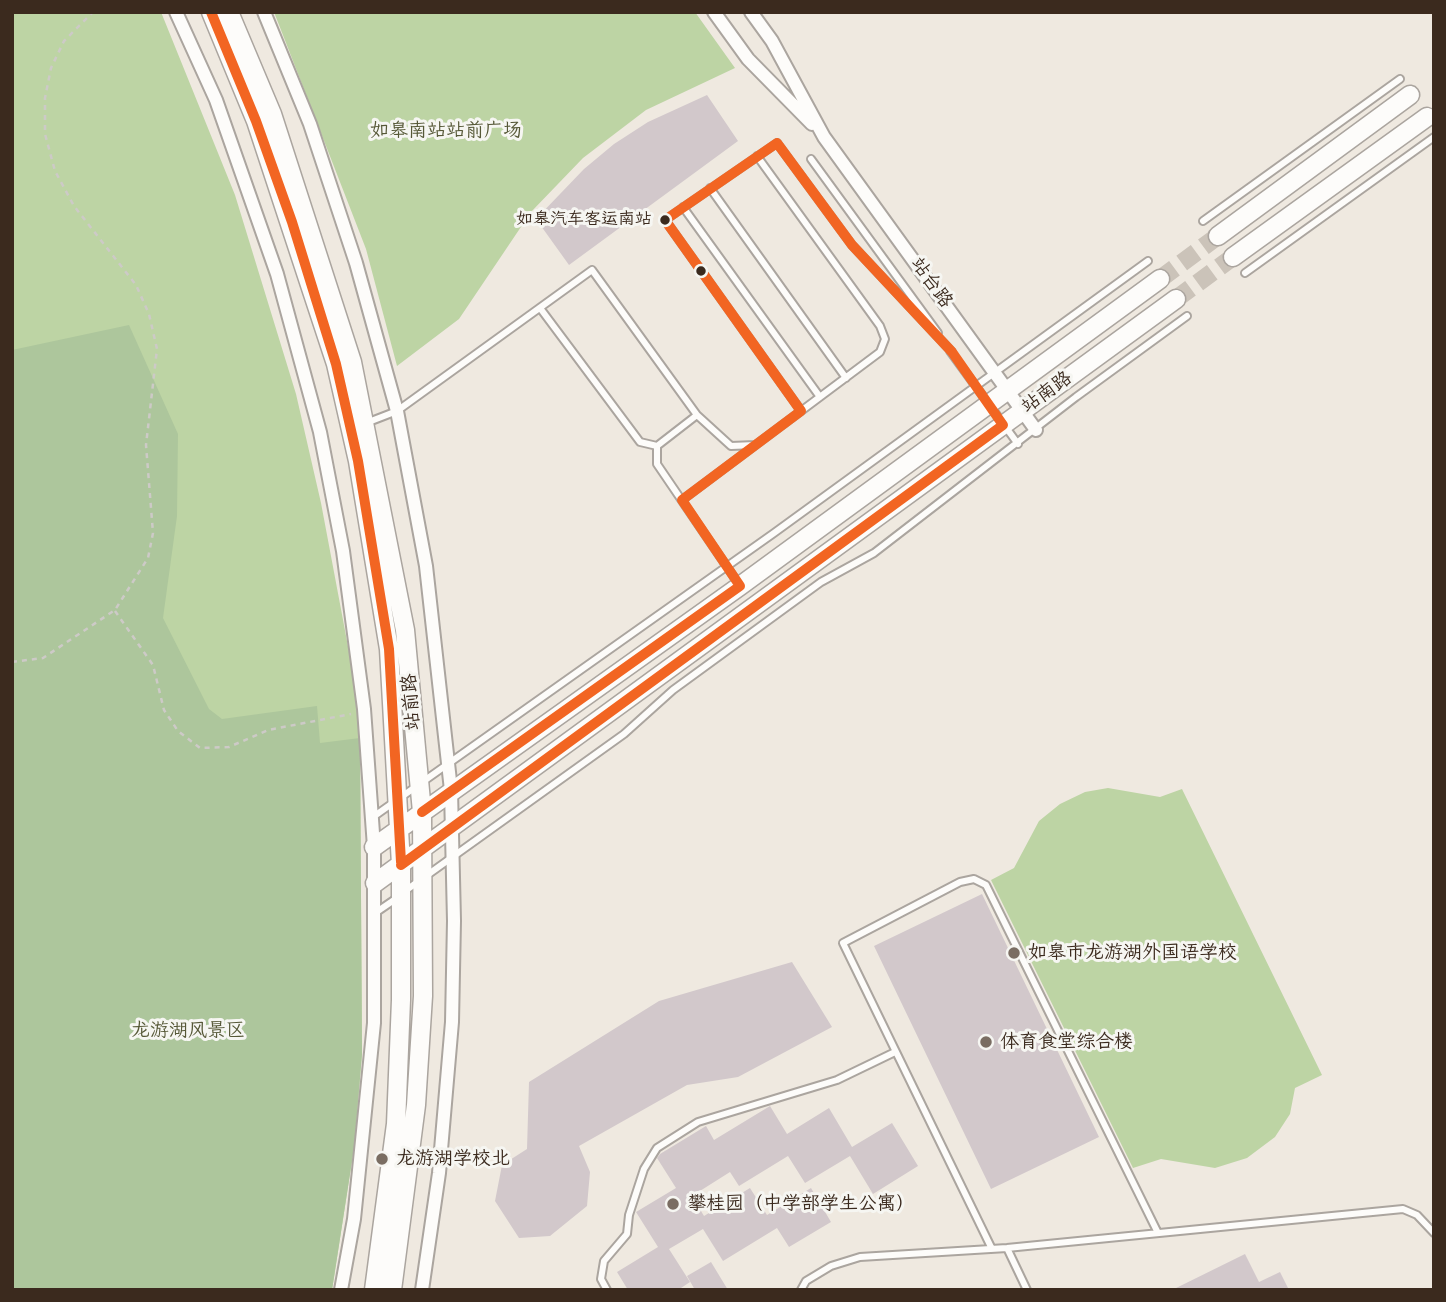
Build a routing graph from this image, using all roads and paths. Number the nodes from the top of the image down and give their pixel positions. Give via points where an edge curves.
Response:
1 (93, 12) edge
2 (176, 12) edge
3 (211, 12) edge
4 (229, 12) edge
5 (264, 12) edge
6 (714, 12) edge
7 (751, 12) edge
8 (1400, 79) dead end
9 (1410, 95) dead end
10 (1427, 117) dead end
11 (824, 137) junction
12 (1434, 137) edge
13 (757, 156) junction
14 (811, 159) dead end
15 (710, 188) junction
16 (682, 208) junction
17 (1203, 221) dead end
18 (1218, 236) tunnel mouth
19 (1233, 257) tunnel mouth
20 (1148, 261) dead end
21 (1245, 273) dead end
22 (1160, 279) tunnel mouth
23 (1176, 299) tunnel mouth
24 (540, 308) junction
25 (1188, 316) dead end
26 (952, 352) junction
27 (995, 371) junction
28 (846, 378) junction
29 (976, 385) junction
30 (1008, 390) junction
31 (820, 397) junction
32 (989, 403) junction
33 (397, 411) junction
34 (801, 411) junction
35 (1023, 411) junction
36 (697, 415) junction
37 (366, 423) junction
38 (1003, 425) junction
39 (1036, 430) junction
40 (1018, 444) junction
41 (755, 445) junction
42 (657, 446) junction
43 (682, 500) junction
44 (727, 565) junction
45 (740, 586) junction
46 (114, 610) junction
47 (12, 662) edge
48 (364, 709) junction
49 (448, 762) junction
50 (419, 783) junction
51 (451, 790) junction
52 (398, 798) junction
53 (422, 813) junction
54 (373, 817) junction
55 (452, 828) junction
56 (400, 829) junction
57 (374, 847) junction
58 (423, 849) junction
59 (453, 858) junction
60 (401, 865) junction
61 (423, 879) junction
62 (375, 883) junction
63 (401, 894) junction
64 (375, 913) junction
65 (895, 1052) junction
66 (1158, 1233) junction
67 (1434, 1233) edge
68 (991, 1247) junction
69 (1007, 1248) junction
70 (341, 1290) edge
71 (374, 1290) edge
72 (392, 1290) edge
73 (422, 1290) edge
74 (607, 1290) edge
75 (801, 1290) edge
76 (1027, 1290) edge

1 - 46 path via 64,41 51,68 45,134 55,171 74,206 136,285 157,349 146,445 153,533 148,558
2 - 48 street via 216,100 277,274 320,432 343,551
3 - 52 street, 站前路 via 260,133 336,365 358,461 389,649
4 - 37 street, 站前路 via 303,201
5 - 33 street via 310,124 356,263
6 - 11 street, 站台路 via 748,58
7 - 11 street, 站台路 via 772,41
8 - 17 lane
9 - 18 street
10 - 19 street
11 - 27 street, 站台路
12 - 21 lane
13 - 15 lane
13 - 26 lane via 777,143 852,246
13 - 28 lane via 885,338 880,352
14 - 26 lane
15 - 16 lane
15 - 28 lane
16 - 31 lane
16 - 34 lane via 665,220
20 - 27 lane
22 - 30 street, 站南路
23 - 35 street, 站南路
24 - 33 lane
24 - 36 lane via 592,270
24 - 42 lane via 640,442
25 - 39 lane
26 - 29 lane
27 - 29 lane
27 - 30 street, 站台路
28 - 31 lane
29 - 32 lane
29 - 44 lane
30 - 32 street, 站南路
30 - 35 street, 站台路
31 - 34 lane
32 - 38 lane
32 - 45 street, 站南路
33 - 37 lane
33 - 49 street via 426,566
34 - 41 lane
35 - 38 street, 站南路
35 - 39 street, 站台路
36 - 41 lane via 731,446
36 - 42 lane
37 - 50 street, 站前路 via 405,630
38 - 40 lane
38 - 55 street, 站南路
39 - 40 lane
40 - 59 lane via 874,553 821,582 694,674 624,734
41 - 43 lane
42 - 43 lane via 657,464
43 - 44 lane
44 - 45 lane
44 - 49 lane
45 - 51 street, 站南路
46 - 47 path via 43,658
46 - 48 path via 153,665 164,710 178,731 200,748 229,747 268,730
48 - 54 street
49 - 50 lane
49 - 51 street
50 - 52 lane
50 - 53 street, 站前路
51 - 53 street, 站南路
51 - 55 street
52 - 54 lane
52 - 56 street, 站前路
53 - 56 street, 站南路
53 - 58 street, 站前路
54 - 57 street
55 - 58 street, 站南路
55 - 59 street
56 - 57 street, 站南路
56 - 60 street, 站前路
57 - 62 street
58 - 60 street, 站南路
58 - 61 street, 站前路
59 - 61 lane
59 - 73 street via 452,1022 439,1173
60 - 62 street, 站南路
60 - 63 street, 站前路
61 - 63 lane
61 - 72 street, 站前路 via 423,996 416,1105
62 - 64 street
63 - 64 lane
63 - 71 street, 站前路 via 396,1124
64 - 70 street via 374,1023 354,1219
65 - 66 lane via 843,943 974,879 986,885
65 - 68 lane
65 - 74 lane via 837,1080 698,1122 657,1148 644,1169 627,1234 604,1261 601,1279
66 - 67 lane via 1403,1209 1418,1215
66 - 69 lane
68 - 69 lane
68 - 75 lane via 860,1256 831,1266 806,1281
69 - 76 lane

